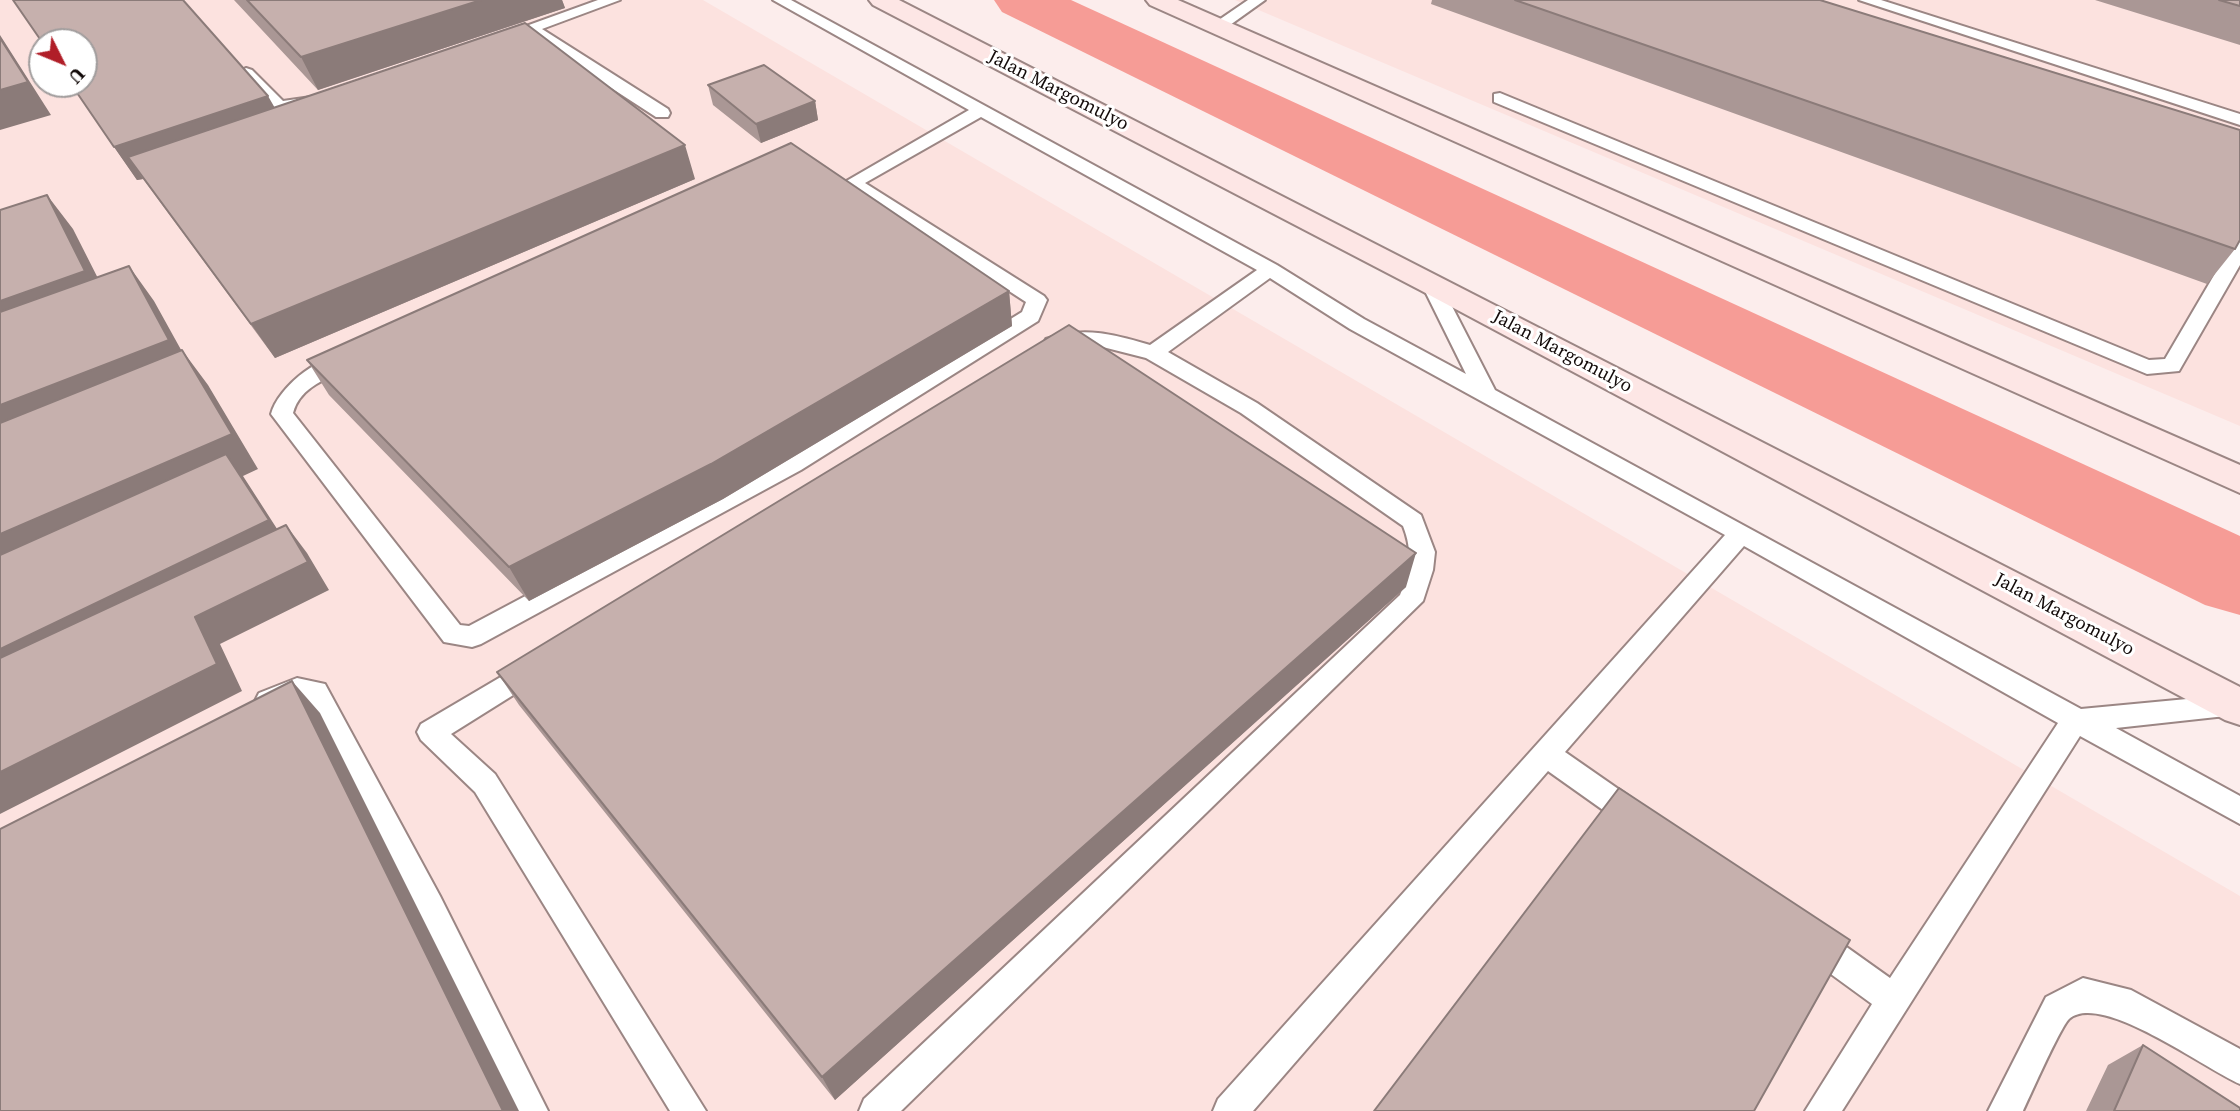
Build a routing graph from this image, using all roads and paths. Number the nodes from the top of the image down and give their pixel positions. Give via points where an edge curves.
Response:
1 (613, 0) edge
2 (780, 0) edge
3 (881, 0) edge
4 (1158, 0) edge
5 (1258, 0) edge
6 (1866, 0) edge
7 (1218, 27) junction
8 (529, 28) junction
9 (491, 41) edge
10 (236, 61) edge
11 (326, 97) edge
12 (1500, 98) dead end
13 (980, 111) junction
14 (662, 113) dead end
15 (2240, 120) edge
16 (831, 176) edge
17 (852, 183) junction
18 (2240, 248) edge
19 (1270, 269) junction
20 (1431, 283) junction
21 (1153, 354) junction
22 (359, 355) edge
23 (1034, 355) edge
24 (1488, 397) junction
25 (2240, 480) edge
26 (1741, 533) junction
27 (549, 658) edge
28 (2237, 706) edge
29 (242, 715) edge
30 (2075, 721) junction
31 (1546, 754) junction
32 (2240, 811) edge
33 (1658, 833) edge
34 (1792, 928) edge
35 (1892, 999) junction
36 (2240, 1067) edge
37 (531, 1111) edge
38 (689, 1111) edge
39 (876, 1111) edge
40 (1230, 1111) edge
41 (1822, 1111) edge
42 (2005, 1111) edge

1 - 8 lane
2 - 13 lane
3 - 20 main road, Jalan Margomulyo
4 - 7 main road
5 - 7 lane
6 - 15 lane
7 - 25 main road
8 - 9 lane
8 - 14 lane
10 - 11 lane via 279,106 301,106
12 - 18 lane via 2147,366 2172,366
13 - 17 lane
13 - 19 lane
16 - 17 lane
17 - 22 lane via 1037,300 1036,309 793,464 472,637 453,635 282,414 284,401 296,386
19 - 21 lane
19 - 24 lane
20 - 24 lane
20 - 28 main road, Jalan Margomulyo
21 - 23 lane via 1087,335 1063,339
21 - 39 lane via 1249,408 1413,521 1423,542 1423,572 1410,601
24 - 26 lane
26 - 30 lane
26 - 31 lane
27 - 38 lane via 431,732 485,783
28 - 30 lane
29 - 37 lane via 291,690 306,687 315,692
30 - 32 lane
30 - 35 lane
31 - 33 lane
31 - 40 lane
34 - 35 lane
35 - 41 lane
36 - 42 lane via 2120,1002 2083,994 2057,1008

